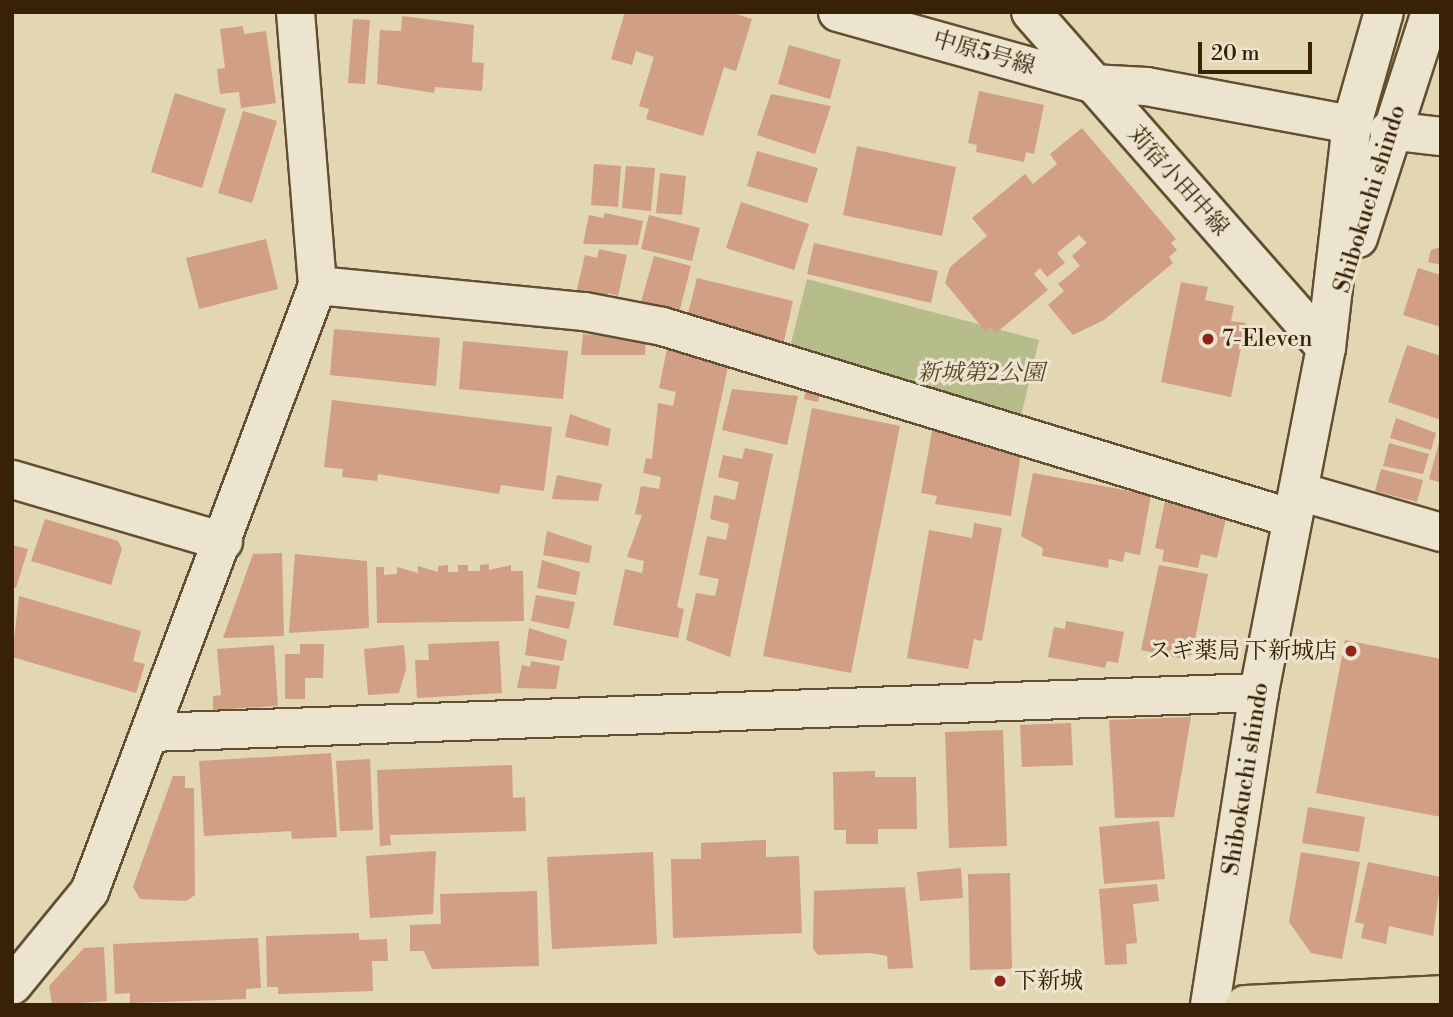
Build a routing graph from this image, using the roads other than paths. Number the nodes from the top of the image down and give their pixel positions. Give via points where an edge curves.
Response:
1 (295, 12) edge
2 (837, 12) edge
3 (1031, 12) edge
4 (1384, 12) edge
5 (1431, 12) edge
6 (1091, 83) junction
7 (1370, 127) junction
8 (1441, 136) edge
9 (317, 285) junction
10 (1326, 348) junction
11 (12, 480) edge
12 (1295, 505) junction
13 (1441, 532) edge
14 (223, 541) junction
15 (1259, 692) junction
16 (151, 732) junction
17 (12, 985) edge
18 (1441, 995) edge
19 (1210, 1005) edge
20 (1245, 1005) edge

1 - 9 street
2 - 6 street, 中原5号線
3 - 6 street, 苅宿小田中線
4 - 7 street, Shibokuchi shindo
5 - 7 street, Shibokuchi shindo
6 - 7 street, 中原5号線 via 1146,86
6 - 10 street, 苅宿小田中線
7 - 8 street, 中原5号線
7 - 10 street, Shibokuchi shindo
9 - 12 street via 584,311 662,326
9 - 14 street
10 - 12 street, Shibokuchi shindo
11 - 14 street
12 - 13 street
12 - 15 street, Shibokuchi shindo
14 - 16 street
15 - 16 street
15 - 19 street, Shibokuchi shindo
16 - 17 street via 89,891
18 - 20 main road

